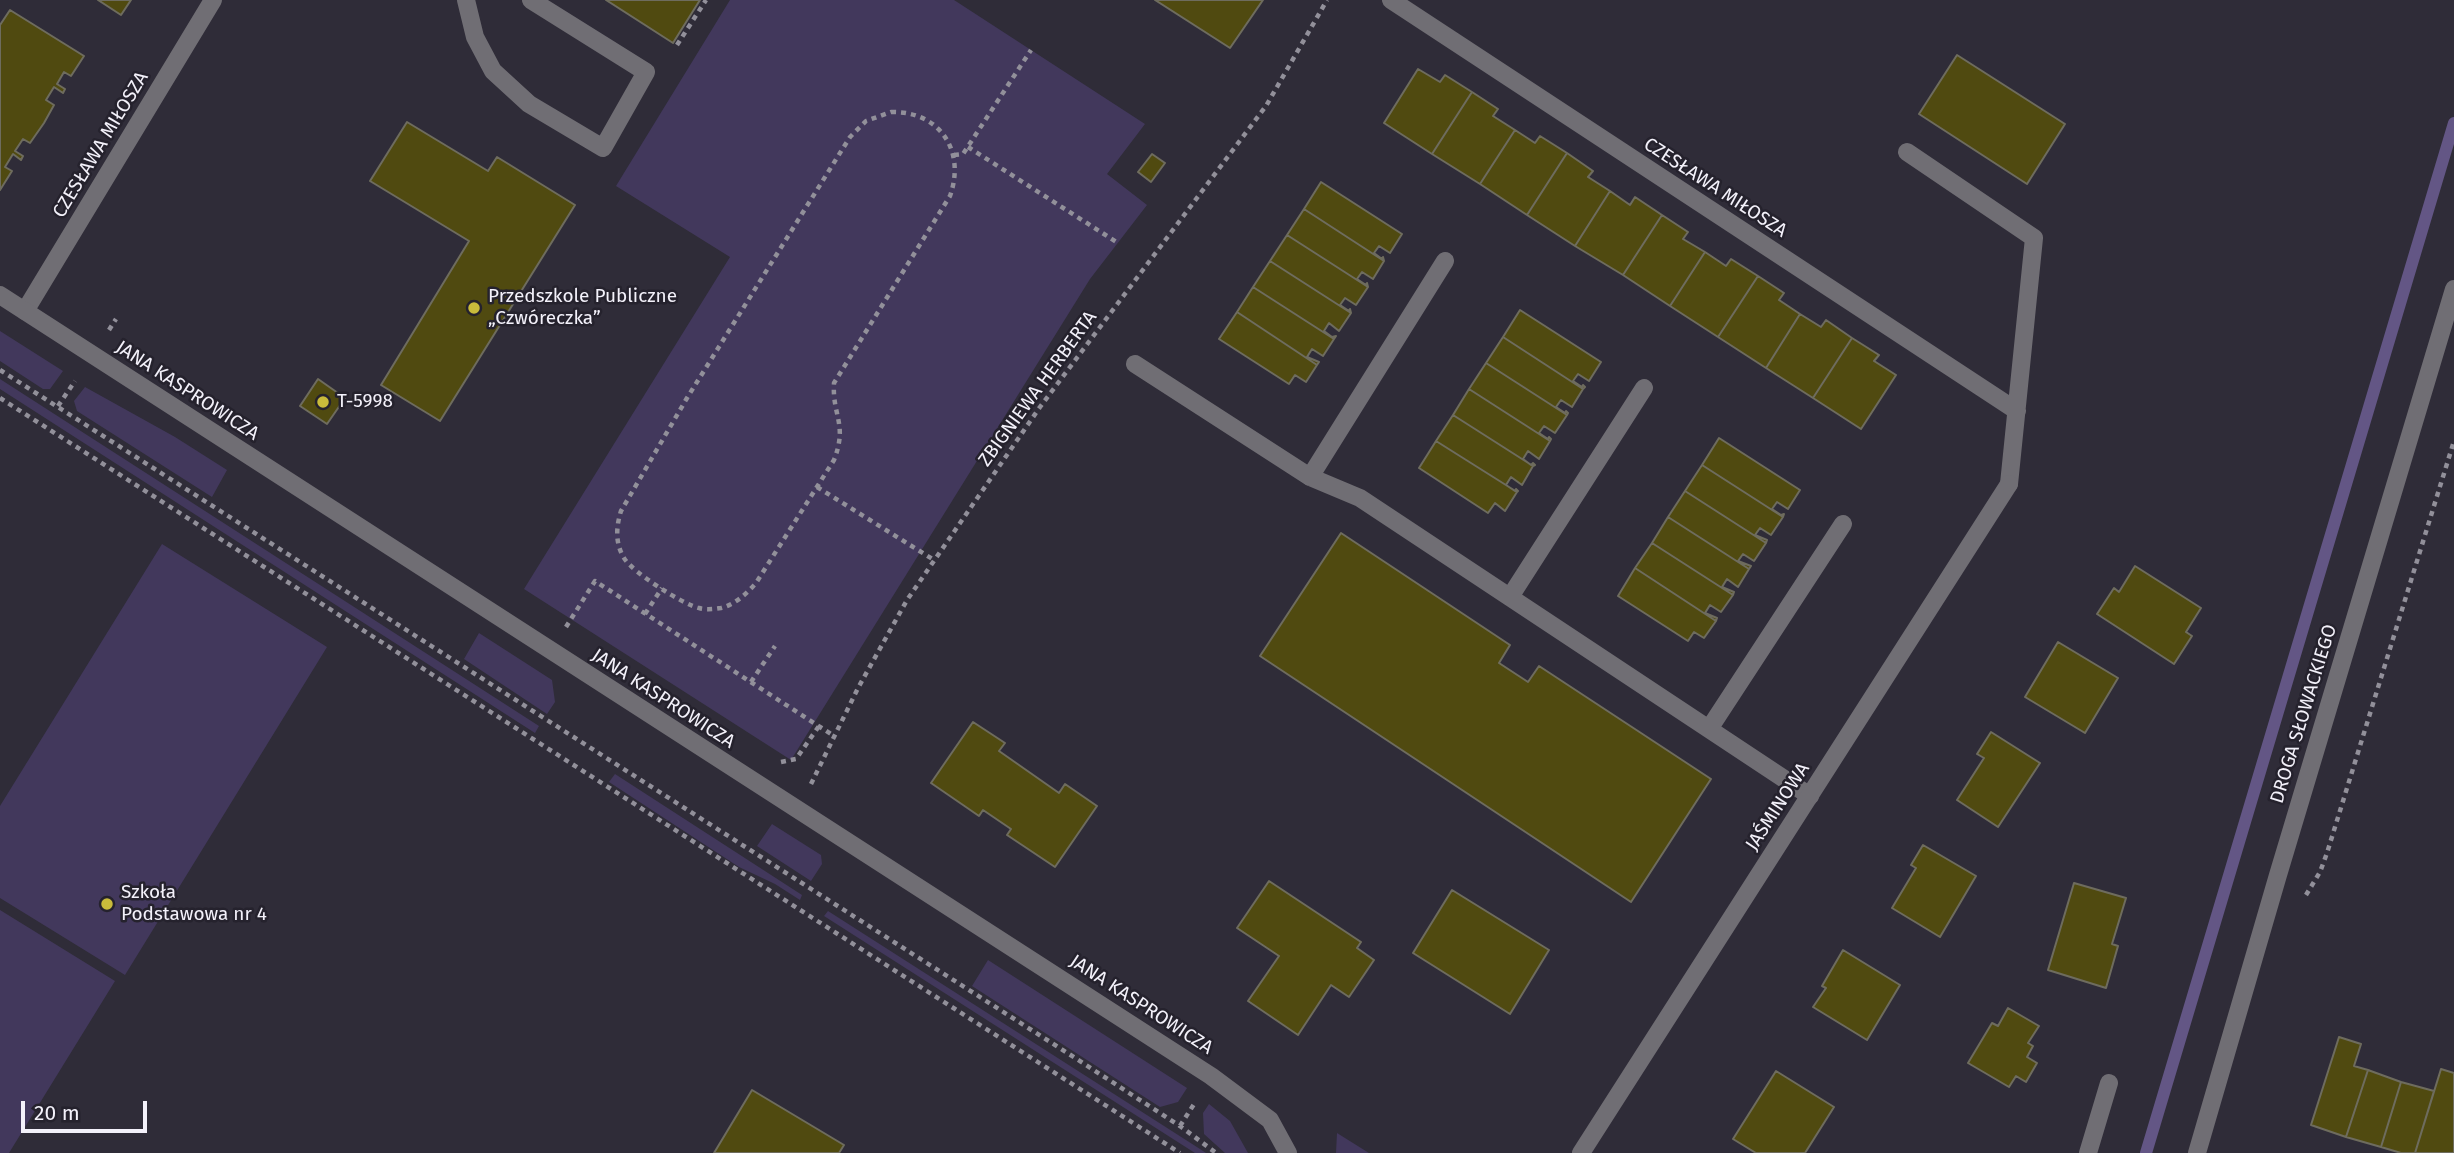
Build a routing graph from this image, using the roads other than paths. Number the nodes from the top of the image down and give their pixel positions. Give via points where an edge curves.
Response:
1 (213, 0) edge
2 (466, 0) edge
3 (531, 0) edge
4 (1391, 0) edge
5 (1907, 152) dead end
6 (1445, 261) dead end
7 (2454, 289) edge
8 (0, 295) edge
9 (25, 312) junction
10 (1135, 364) dead end
11 (1644, 388) dead end
12 (2017, 411) junction
13 (1310, 477) junction
14 (1843, 524) dead end
15 (1510, 597) junction
16 (1709, 729) junction
17 (1810, 796) junction
18 (2109, 1083) dead end
19 (1288, 1153) edge
20 (1581, 1153) edge
21 (2088, 1153) edge
22 (2197, 1153) edge

1 - 9 street, CZESŁAWA MIŁOSZA
2 - 3 street via 475,37 493,71 528,104 603,148 646,72
4 - 12 street, CZESŁAWA MIŁOSZA
5 - 12 street via 2034,238
6 - 13 street
7 - 22 street, DROGA SŁOWACKIEGO
8 - 9 street, JANA KASPROWICZA
9 - 19 street, JANA KASPROWICZA via 1211,1076 1270,1120
10 - 13 street
11 - 15 street
12 - 17 street, JAŚMINOWA via 2009,484
13 - 15 street via 1360,498
14 - 16 street
15 - 16 street
16 - 17 street
17 - 20 street, JAŚMINOWA
18 - 21 street

